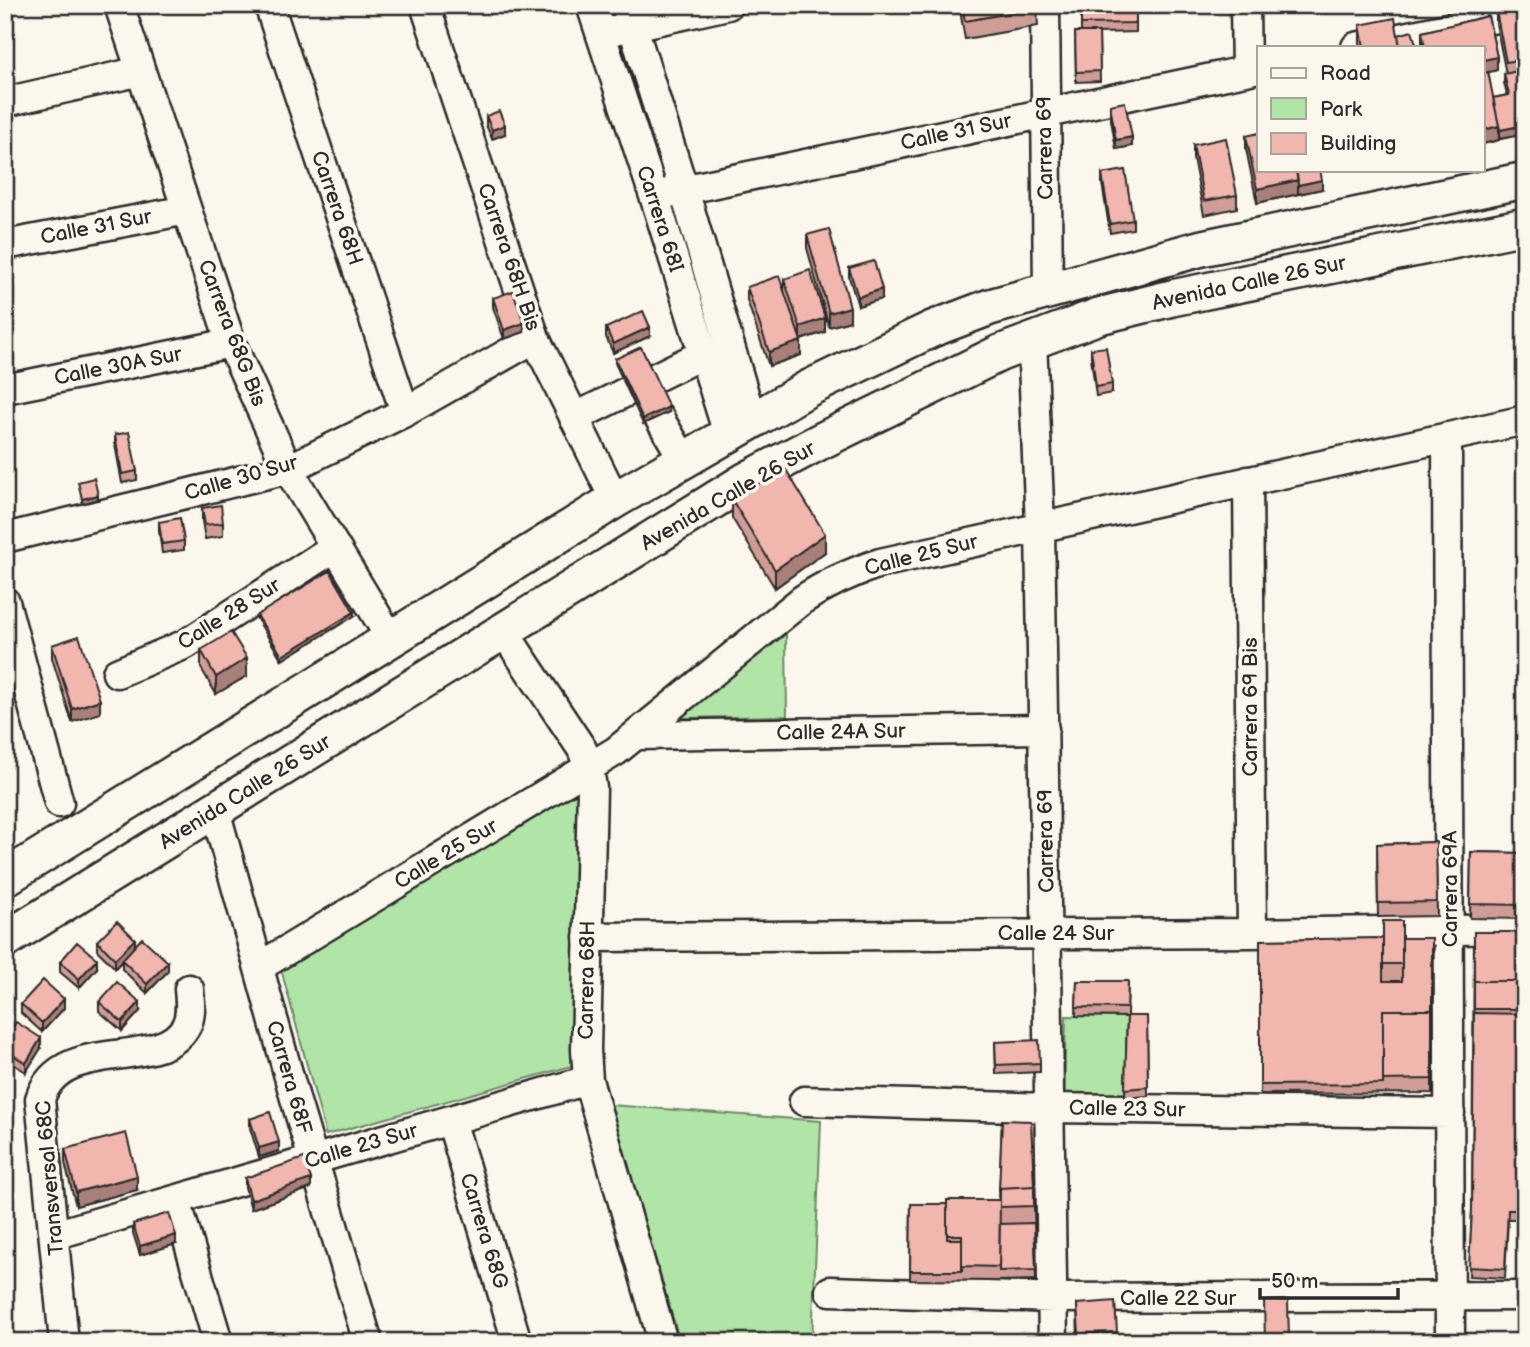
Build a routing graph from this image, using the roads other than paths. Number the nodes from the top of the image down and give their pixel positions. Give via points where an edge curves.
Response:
1 (119, 5) edge
2 (269, 5) edge
3 (425, 5) edge
4 (591, 5) edge
5 (728, 5) edge
6 (1045, 5) edge
7 (1245, 5) edge
8 (1525, 12) edge
9 (630, 16) edge
10 (1442, 17) edge
11 (600, 34) junction
12 (1359, 46) edge
13 (1252, 69) edge
14 (141, 71) junction
15 (5, 102) edge
16 (1045, 113) junction
17 (1525, 180) edge
18 (684, 190) junction
19 (654, 196) junction
20 (187, 210) junction
21 (1525, 226) edge
22 (5, 245) edge
23 (1048, 290) junction
24 (535, 338) junction
25 (1032, 340) junction
26 (231, 343) junction
27 (703, 354) junction
28 (654, 378) edge
29 (5, 388) edge
30 (628, 391) edge
31 (405, 412) junction
32 (658, 416) edge
33 (574, 418) junction
34 (1525, 420) edge
35 (740, 428) junction
36 (1447, 437) junction
37 (684, 460) junction
38 (288, 469) junction
39 (1248, 481) junction
40 (615, 500) junction
41 (1040, 526) junction
42 (5, 538) edge
43 (335, 547) junction
44 (5, 602) edge
45 (504, 632) junction
46 (391, 639) junction
47 (117, 673) dead end
48 (15, 680) edge
49 (1044, 729) junction
50 (638, 735) junction
51 (589, 768) junction
52 (59, 803) dead end
53 (215, 810) junction
54 (59, 844) junction
55 (5, 871) edge
56 (5, 878) edge
57 (1450, 929) junction
58 (1525, 929) edge
59 (1047, 932) junction
60 (1252, 933) junction
61 (588, 937) junction
62 (5, 940) edge
63 (259, 968) junction
64 (189, 989) dead end
65 (587, 1080) junction
66 (804, 1101) dead end
67 (1049, 1108) junction
68 (1450, 1113) junction
69 (451, 1120) junction
70 (313, 1160) junction
71 (176, 1200) junction
72 (54, 1235) junction
73 (831, 1291) dead end
74 (1450, 1296) junction
75 (1525, 1296) edge
76 (1054, 1298) junction
77 (64, 1342) edge
78 (218, 1342) edge
79 (368, 1342) edge
80 (517, 1342) edge
81 (663, 1342) edge
82 (1053, 1342) edge
83 (1450, 1342) edge

1 - 14 street, Carrera 68G Bis
2 - 31 street, Carrera 68H
3 - 24 street, Carrera 68H Bis
4 - 11 street, Carrera 68I
5 - 9 street
6 - 16 street, Carrera 69
7 - 13 street
8 - 10 street
9 - 11 street
9 - 18 street, Carrera 68I
10 - 12 street
11 - 19 street, Carrera 68I
13 - 16 street, Calle 31 Sur
14 - 15 street
14 - 20 street, Carrera 68G Bis
16 - 18 street, Calle 31 Sur
16 - 23 street, Carrera 69
17 - 23 main road, Avenida Calle 26 Sur via 1202,248
18 - 19 street, Calle 31 Sur
18 - 35 street, Carrera 68I
19 - 27 street, Carrera 68I
20 - 22 street, Calle 31 Sur
20 - 26 street, Carrera 68G Bis
21 - 25 main road, Avenida Calle 26 Sur via 1172,298 1099,316
23 - 35 main road, Avenida Calle 26 Sur via 932,329 809,388
24 - 31 street, Calle 30 Sur
24 - 33 street, Carrera 68H Bis
25 - 41 street, Carrera 69
25 - 45 main road, Avenida Calle 26 Sur via 746,481
26 - 29 street, Calle 30A Sur
26 - 38 street, Carrera 68G Bis
27 - 28 street
27 - 35 street, Carrera 68I
30 - 33 street
31 - 38 street, Calle 30 Sur
32 - 37 street
33 - 40 street, Carrera 68H Bis
34 - 36 street, Calle 25 Sur
35 - 37 main road, Avenida Calle 26 Sur
36 - 39 street, Calle 25 Sur
36 - 57 street, Carrera 69A
37 - 40 main road, Avenida Calle 26 Sur
38 - 42 street, Calle 30 Sur
38 - 43 street, Carrera 68G Bis
39 - 41 street, Calle 25 Sur
39 - 60 street, Carrera 69 Bis
40 - 46 main road, Avenida Calle 26 Sur
41 - 49 street, Carrera 69
41 - 50 street, Calle 25 Sur via 880,563 823,586
43 - 46 street, Carrera 68G Bis
43 - 47 street, Calle 28 Sur via 186,644
44 - 48 street
45 - 51 street, Carrera 68H via 582,749
45 - 53 main road, Avenida Calle 26 Sur
46 - 54 main road, Avenida Calle 26 Sur
48 - 52 street
49 - 50 street, Calle 24A Sur
49 - 59 street, Carrera 69
50 - 51 street, Calle 25 Sur
51 - 61 street, Carrera 68H
51 - 63 street, Calle 25 Sur
53 - 62 main road, Avenida Calle 26 Sur
53 - 63 street, Carrera 68F
54 - 55 main road
54 - 56 main road, Avenida Calle 26 Sur
57 - 58 street, Calle 24 Sur
57 - 60 street, Calle 24 Sur
57 - 68 street, Carrera 69A
59 - 60 street, Calle 24 Sur
59 - 61 street, Calle 24 Sur
59 - 67 street, Carrera 69
61 - 65 street, Carrera 68H
63 - 70 street, Carrera 68F
64 - 72 street, Transversal 68C via 186,1026 174,1040 73,1064 56,1073 44,1087 40,1099
65 - 69 street, Calle 23 Sur
65 - 81 street, Carrera 68H
66 - 67 street, Calle 23 Sur
67 - 68 street, Calle 23 Sur
67 - 76 street, Carrera 69 via 1039,1208
68 - 74 street, Carrera 69A
69 - 70 street, Calle 23 Sur
69 - 80 street, Carrera 68G
70 - 71 street, Calle 23 Sur
70 - 79 street, Carrera 68F
71 - 72 street, Calle 23 Sur
71 - 78 street
72 - 77 street, Transversal 68C
73 - 76 street, Calle 22 Sur
74 - 75 street, Calle 22 Sur
74 - 76 street, Calle 22 Sur
74 - 83 street, Carrera 69A
76 - 82 street, Carrera 69

